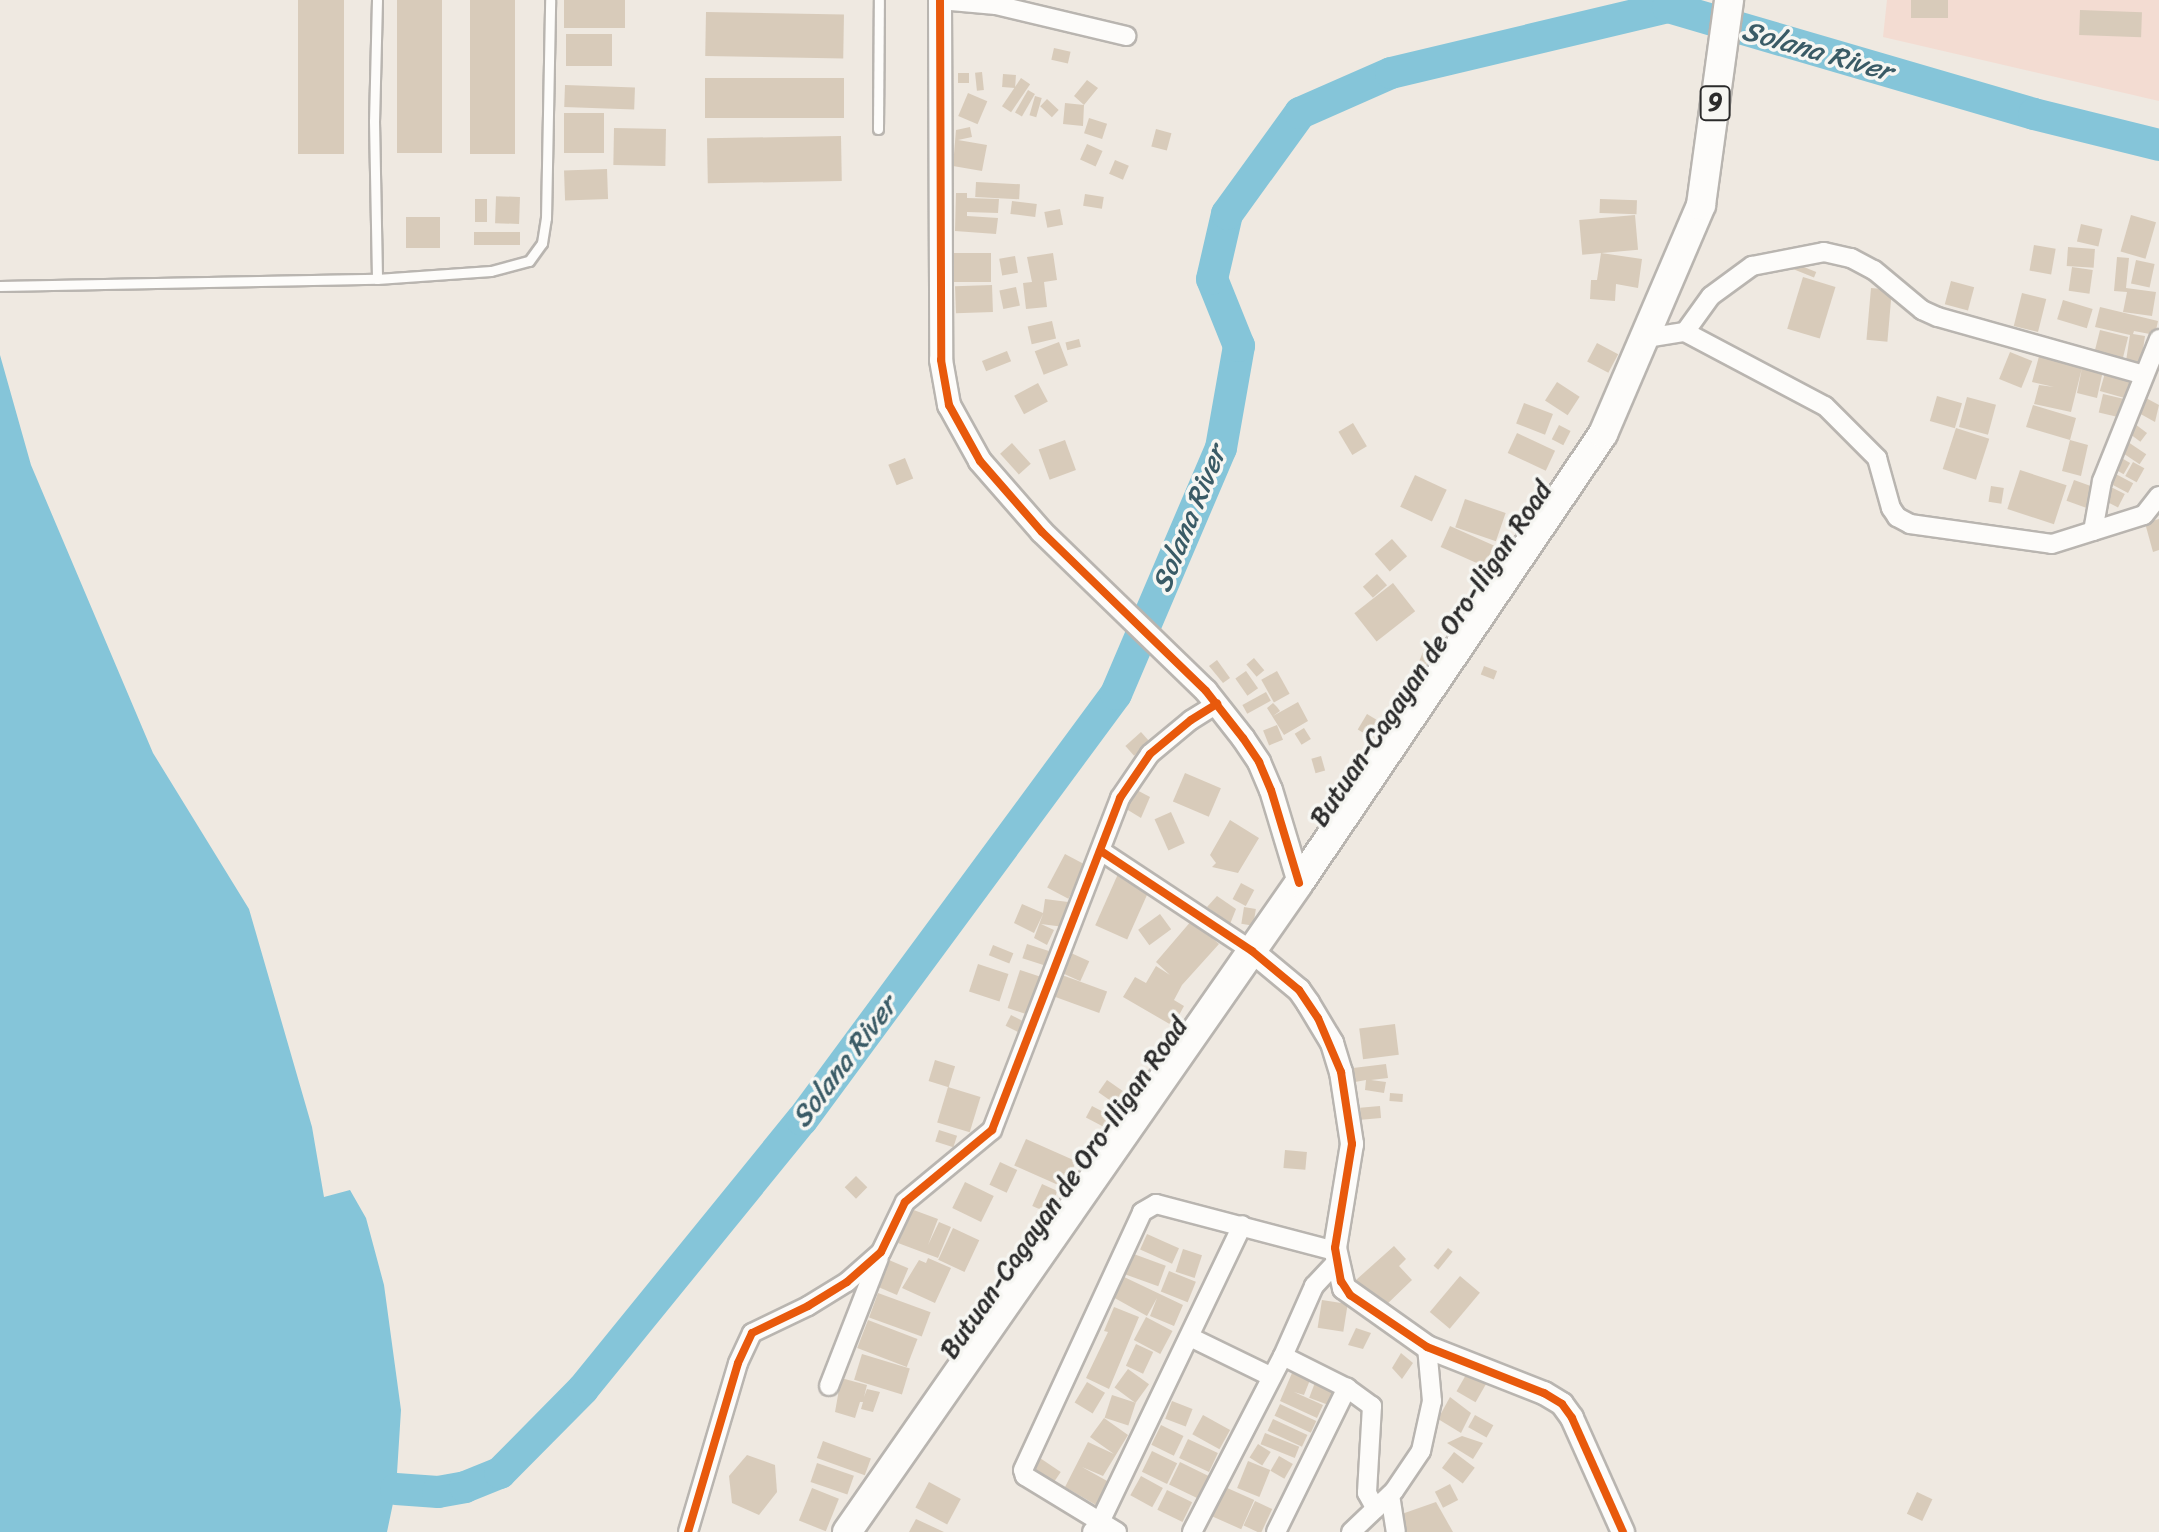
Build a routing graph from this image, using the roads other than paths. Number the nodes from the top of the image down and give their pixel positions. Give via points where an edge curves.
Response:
1 (377, 0) edge
2 (550, 0) edge
3 (879, 0) edge
4 (940, 0) edge
5 (1729, 0) edge
6 (1126, 36) dead end
7 (878, 129) dead end
8 (377, 279) junction
9 (0, 286) edge
10 (1685, 332) junction
11 (1646, 338) junction
12 (2159, 339) edge
13 (2144, 375) junction
14 (2159, 496) edge
15 (2093, 531) junction
16 (1211, 698) junction
17 (1101, 851) junction
18 (1299, 883) junction
19 (1252, 951) junction
20 (1242, 1225) junction
21 (881, 1252) junction
22 (1335, 1257) junction
23 (1190, 1337) junction
24 (1427, 1347) junction
25 (1283, 1356) junction
26 (1272, 1377) junction
27 (829, 1386) dead end
28 (1347, 1388) junction
29 (1390, 1495) junction
30 (1376, 1509) junction
31 (1096, 1527) edge
32 (688, 1532) edge
33 (847, 1532) edge
34 (1117, 1532) edge
35 (1192, 1532) edge
36 (1276, 1532) edge
37 (1351, 1532) edge
38 (1396, 1532) edge
39 (1623, 1532) edge

1 - 8 lane
2 - 8 lane via 549,171 546,218 536,254 519,265 491,271
3 - 7 lane
4 - 6 street via 996,5
4 - 16 street via 941,360 949,405 980,461 1042,532
5 - 11 highway, Butuan-Cagayan de Oro-Iligan Road / 9 via 1701,205
8 - 9 lane
10 - 11 street
10 - 13 street via 1711,296 1752,266 1824,252 1874,270 1938,317
10 - 15 street via 1825,406 1877,458 1891,508 1910,524 2052,544
11 - 18 highway, Butuan-Cagayan de Oro-Iligan Road / 9 via 1603,434 1559,504
12 - 13 street
13 - 15 street via 2102,481
14 - 15 street via 2144,515
16 - 17 street via 1150,754 1120,798
16 - 18 street via 1259,762
17 - 19 street
17 - 21 street via 992,1130 905,1202
18 - 19 highway, Butuan-Cagayan de Oro-Iligan Road / 9
19 - 22 street via 1299,990 1332,1043 1341,1072 1352,1144
19 - 33 highway, Butuan-Cagayan de Oro-Iligan Road / 9
20 - 22 street
20 - 23 street
20 - 31 street via 1156,1204 1142,1212 1023,1470
21 - 27 street
21 - 32 street via 847,1282 752,1333 738,1363
22 - 24 street via 1350,1295
22 - 25 street via 1314,1286
23 - 26 street
23 - 31 street
24 - 29 street via 1431,1419 1415,1463
24 - 39 street via 1562,1404
25 - 26 street
25 - 28 street
26 - 35 street
28 - 30 street via 1373,1409 1367,1493
28 - 36 street
29 - 30 street
29 - 38 street
30 - 37 street
31 - 34 street

